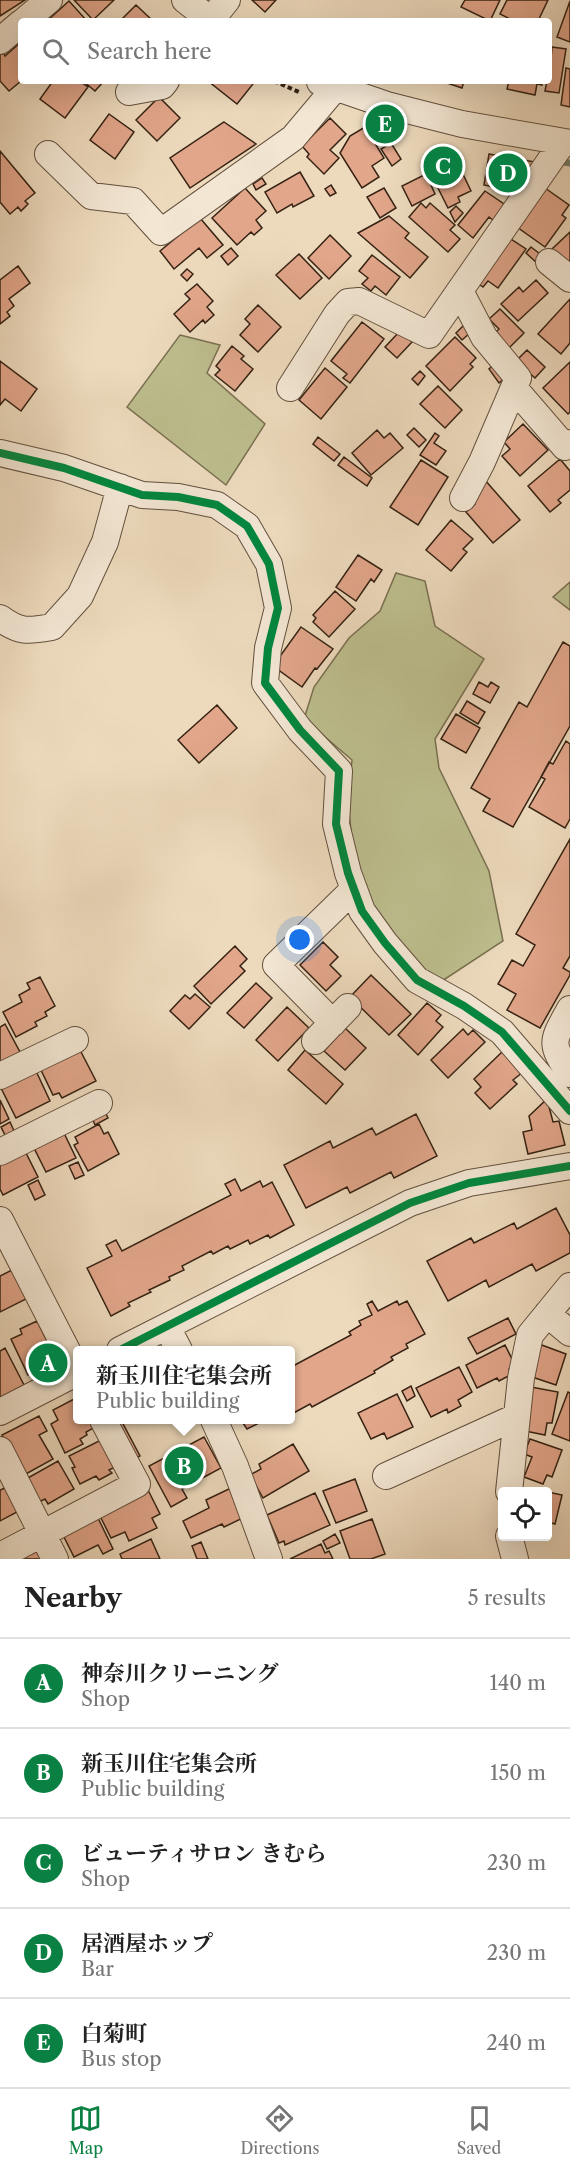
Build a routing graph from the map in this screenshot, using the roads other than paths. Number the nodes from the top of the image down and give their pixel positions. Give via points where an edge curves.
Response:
1 (49, 0) edge
2 (185, 0) edge
3 (227, 0) edge
4 (27, 18) edge
5 (207, 18) edge
6 (213, 18) edge
7 (18, 25) edge
8 (0, 41) edge
9 (164, 84) edge
10 (319, 88) edge
11 (129, 92) dead end
12 (566, 143) edge
13 (48, 154) dead end
14 (549, 262) dead end
15 (570, 279) edge
16 (460, 291) junction
17 (290, 388) dead end
18 (514, 388) junction
19 (570, 443) edge
20 (0, 453) edge
21 (120, 487) junction
22 (463, 498) dead end
23 (0, 618) edge
24 (354, 890) junction
25 (570, 1008) edge
26 (75, 1040) dead end
27 (315, 1041) dead end
28 (570, 1074) edge
29 (0, 1076) edge
30 (99, 1103) dead end
31 (570, 1111) edge
32 (0, 1152) edge
33 (570, 1166) edge
34 (0, 1220) edge
35 (570, 1286) edge
36 (547, 1314) junction
37 (166, 1327) junction
38 (570, 1333) edge
39 (128, 1346) edge
40 (177, 1346) edge
41 (73, 1362) edge
42 (73, 1375) edge
43 (0, 1412) edge
44 (516, 1417) junction
45 (106, 1424) edge
46 (216, 1424) edge
47 (0, 1450) edge
48 (386, 1476) dead end
49 (508, 1487) edge
50 (43, 1533) junction
51 (510, 1541) edge
52 (0, 1556) edge
53 (55, 1559) edge
54 (269, 1559) edge
55 (515, 1559) edge

1 - 4 street
2 - 5 street
3 - 6 street
7 - 8 street
9 - 11 street
10 - 12 street via 462,124
10 - 13 street via 293,138 161,232 133,201 91,196
12 - 16 street
14 - 15 street
16 - 17 street via 429,335 359,301 348,302
16 - 18 street via 484,337 518,378
18 - 19 street via 565,447
18 - 22 street
20 - 21 street via 64,468
21 - 23 street via 105,542 80,596 52,627 13,628
21 - 24 street via 142,495 217,505 247,526 269,564 279,608 268,648 266,683 300,730 339,771 336,824
24 - 27 street via 276,965 340,1015
24 - 31 street via 362,911 417,980 502,1032
25 - 28 street via 556,1034 555,1051
26 - 29 street
30 - 32 street
33 - 37 street via 469,1183 410,1203
34 - 41 street
35 - 36 street
36 - 38 street
36 - 44 street via 530,1335
37 - 39 street
37 - 40 street
42 - 43 street
44 - 48 street
44 - 49 street
45 - 50 street via 137,1484
46 - 54 street
47 - 50 street
50 - 52 street
50 - 53 street
51 - 55 street

